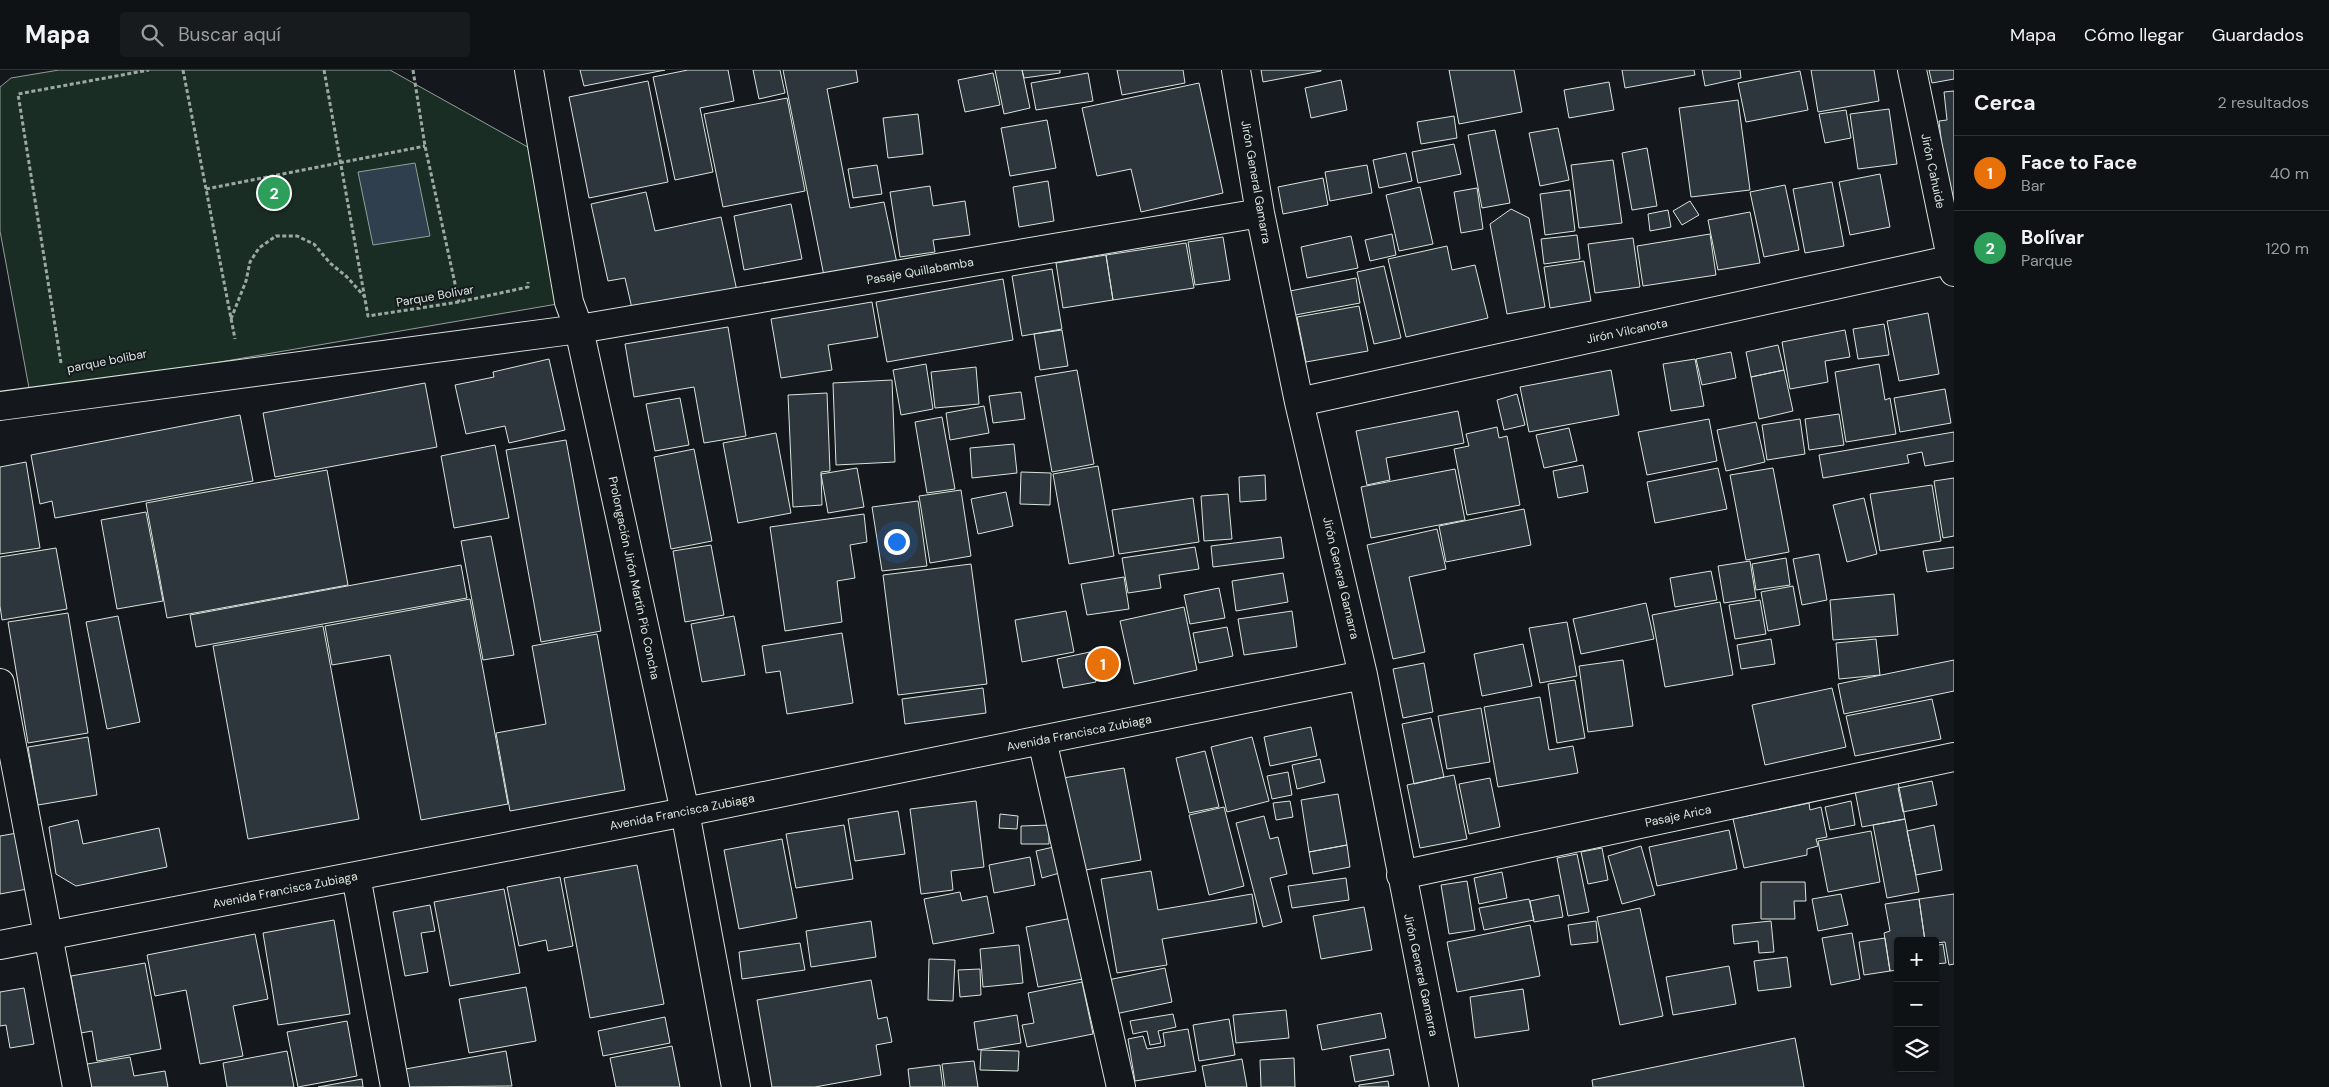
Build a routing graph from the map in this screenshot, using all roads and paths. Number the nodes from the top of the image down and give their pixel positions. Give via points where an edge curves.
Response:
1 (149, 70) edge
2 (183, 70) edge
3 (324, 70) edge
4 (413, 70) edge
5 (529, 70) edge
6 (1236, 70) edge
7 (1912, 70) edge
8 (425, 146) junction
9 (340, 161) junction
10 (206, 189) junction
11 (1260, 213) junction
12 (1953, 264) edge
13 (529, 277) dead end
14 (365, 298) junction
15 (459, 302) junction
16 (231, 319) junction
17 (579, 328) junction
18 (236, 344) dead end
19 (62, 369) dead end
20 (1299, 402) junction
21 (0, 406) edge
22 (1363, 675) junction
23 (0, 684) edge
24 (1042, 740) junction
25 (1954, 757) edge
26 (686, 812) junction
27 (1401, 875) junction
28 (356, 876) junction
29 (49, 936) junction
30 (0, 945) edge
31 (77, 1087) edge
32 (395, 1087) edge
33 (736, 1087) edge
34 (1121, 1087) edge
35 (1444, 1087) edge

1 - 19 path, parque bolibar via 18,94
2 - 10 path
3 - 9 path, Parque Bolivar
4 - 8 path
5 - 17 street, Prolongación Jirón Martín Pio Concha via 569,302
6 - 11 street, Jirón General Gamarra
7 - 12 street, Jirón Cahuide
8 - 9 path
8 - 15 path
9 - 10 path
9 - 14 path, Parque Bolivar
10 - 16 path
11 - 17 street, Pasaje Quillabamba
11 - 20 street, Jirón General Gamarra
12 - 20 street, Jirón Vilcanota
13 - 15 path, Parque Bolivar via 528,287
14 - 15 path, Parque Bolivar via 368,316
14 - 16 path via 314,244 297,236 276,236 259,248 250,262 246,282
16 - 18 path
17 - 21 street, Pasaje Quillabamba
17 - 26 street, Prolongación Jirón Martín Pio Concha
20 - 22 street, Jirón General Gamarra
22 - 24 street, Avenida Francisca Zubiaga
22 - 27 street, Jirón General Gamarra
23 - 29 street
24 - 26 street, Avenida Francisca Zubiaga
24 - 34 street
25 - 27 street, Pasaje Arica
26 - 28 street, Avenida Francisca Zubiaga
26 - 33 street, Prolongación Jirón Martín Pio Concha
27 - 35 street, Jirón General Gamarra
28 - 29 street, Avenida Francisca Zubiaga
28 - 32 street
29 - 30 street, Avenida Francisca Zubiaga
29 - 31 street

